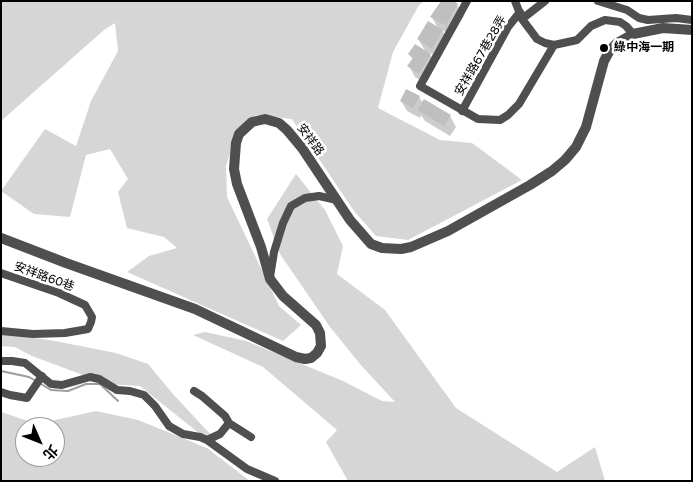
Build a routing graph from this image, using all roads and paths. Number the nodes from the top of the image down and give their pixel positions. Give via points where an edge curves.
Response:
1 (467, 1) edge
2 (515, 1) edge
3 (545, 1) edge
4 (598, 1) edge
5 (521, 15) junction
6 (692, 20) edge
7 (692, 30) edge
8 (633, 34) junction
9 (554, 45) junction
10 (462, 111) junction
11 (336, 200) junction
12 (1, 238) edge
13 (1, 274) edge
14 (270, 279) junction
15 (1, 331) edge
16 (1, 361) edge
17 (42, 376) junction
18 (194, 391) dead end
19 (1, 392) edge
20 (229, 423) junction
21 (251, 437) dead end
22 (207, 440) junction
23 (276, 481) edge

1 - 10 street via 420,86
2 - 5 street
3 - 5 street, 安祥路67巷28弄
4 - 6 street via 648,20
5 - 9 street via 537,39
5 - 10 street, 安祥路67巷28弄 via 508,26
7 - 8 street, 安祥路 via 663,28
8 - 9 street via 620,22 605,20 591,26 577,40
8 - 11 street, 安祥路 via 610,50 602,67 586,127 565,160 552,171 448,231 411,247 382,248 371,244
9 - 10 street via 508,115 500,120 489,120 478,119
11 - 14 street via 319,196 305,198 291,206 274,252
11 - 14 street, 安祥路 via 302,148 279,123 256,120 239,134 234,156 237,184
12 - 14 street, 安祥路 via 195,310 296,358 311,358 317,353 322,340 316,325 283,296
13 - 15 street, 安祥路60巷 via 59,292 85,305 92,317 88,329 65,333
16 - 17 street via 25,363
17 - 19 street via 27,398
17 - 22 street via 51,384 62,385 99,379 117,390 144,395 169,426 183,434
18 - 20 street
20 - 21 street
20 - 22 street via 220,434
22 - 23 street via 246,469

